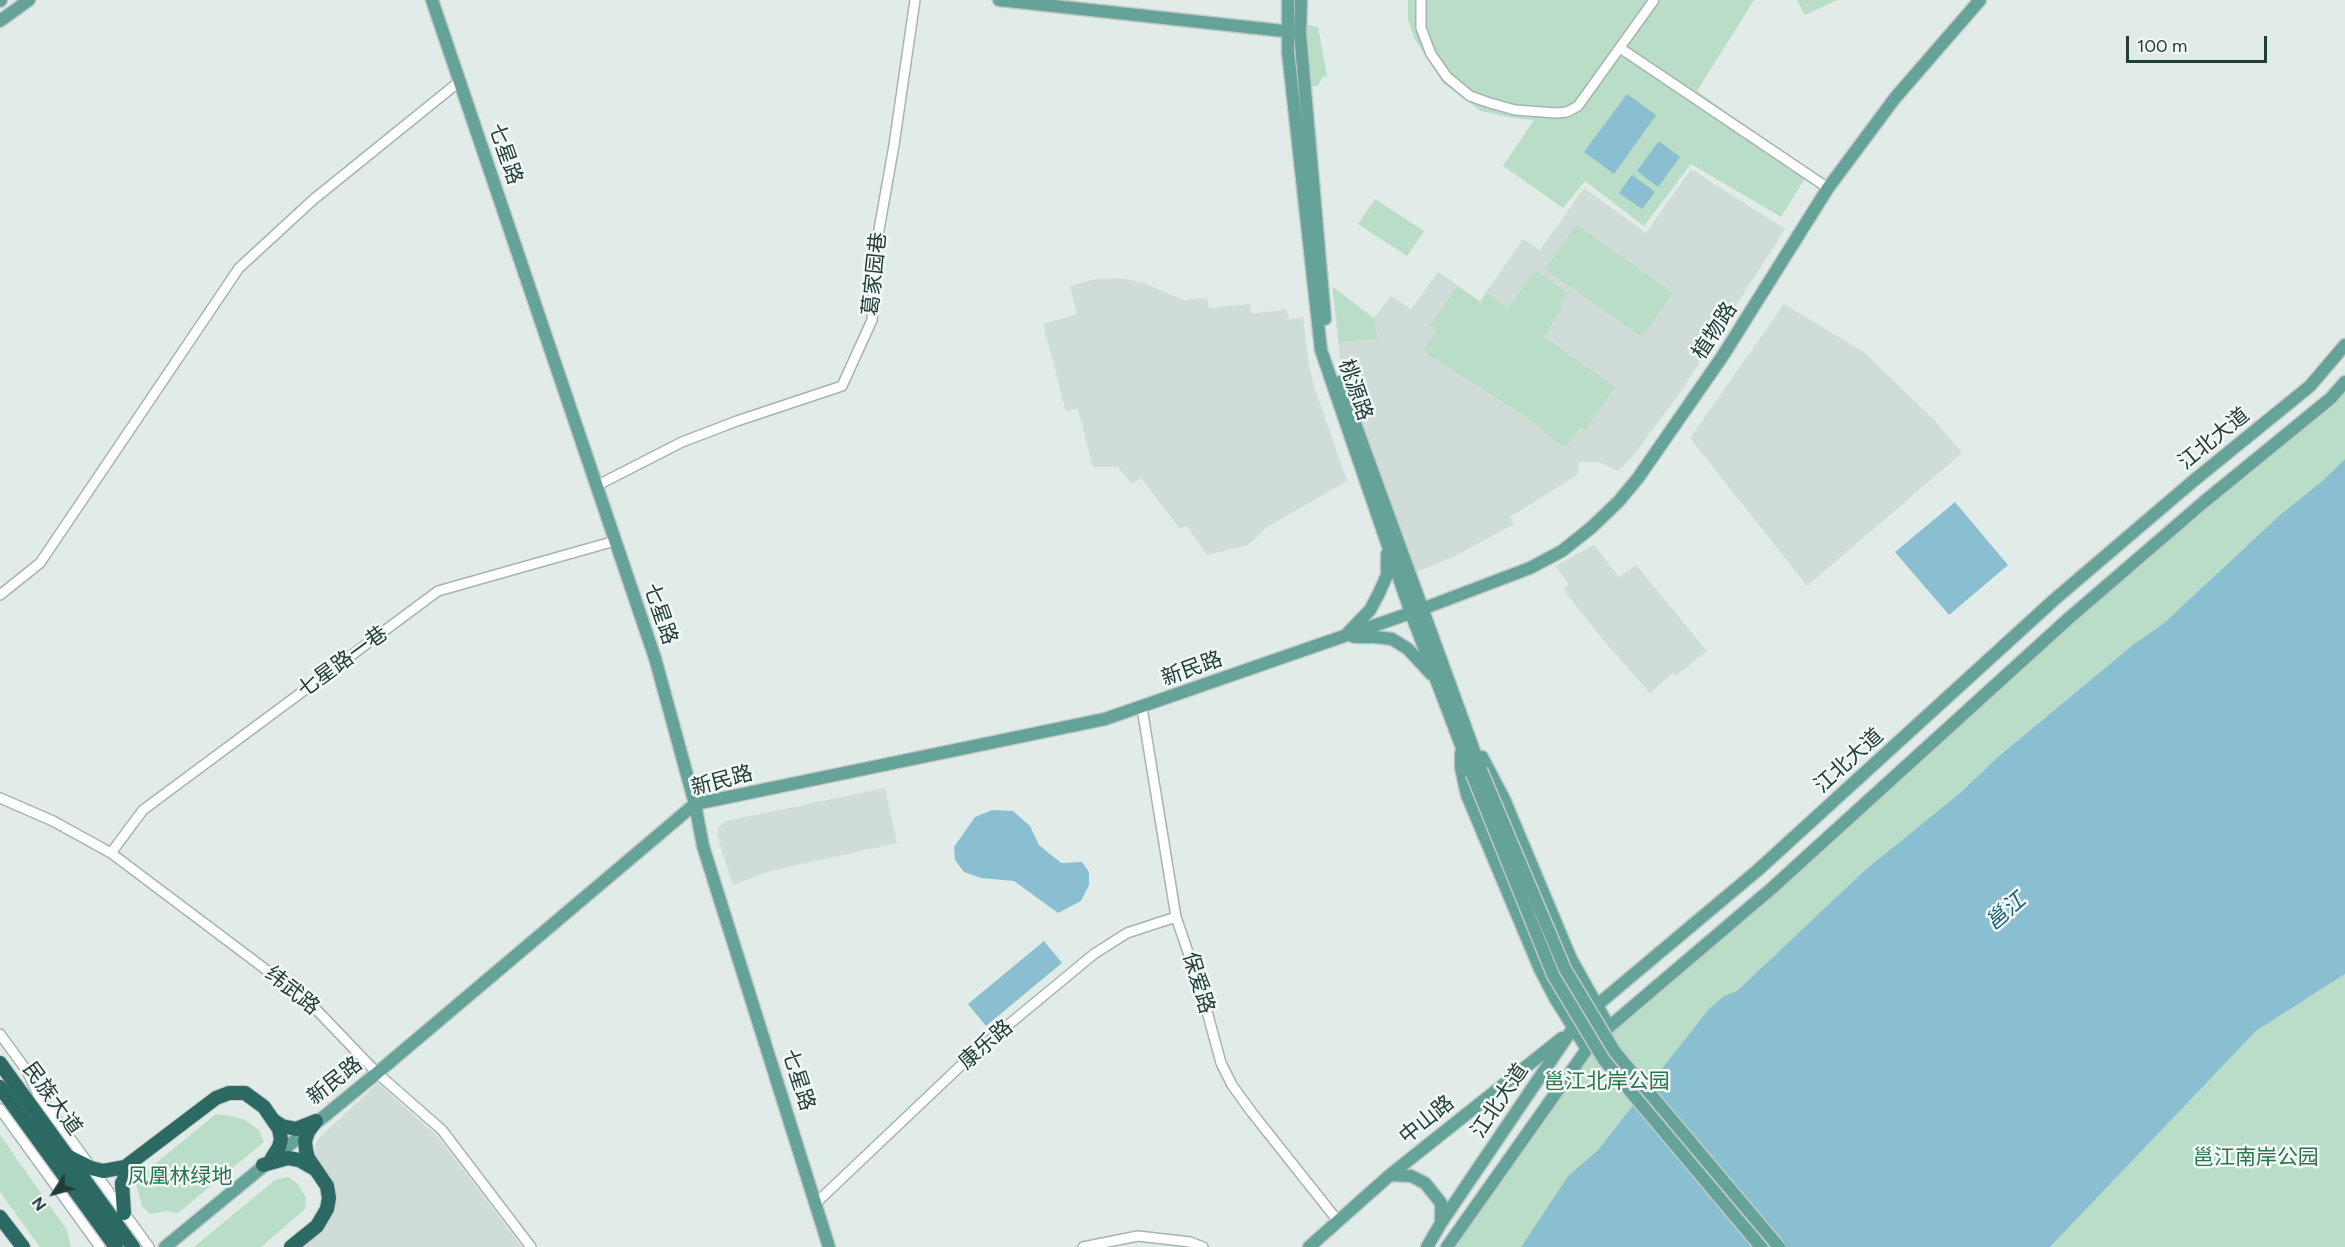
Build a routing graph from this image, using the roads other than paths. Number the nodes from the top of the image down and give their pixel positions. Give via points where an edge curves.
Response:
1 (29, 0) edge
2 (432, 0) edge
3 (915, 0) edge
4 (999, 0) edge
5 (1288, 0) edge
6 (1300, 0) edge
7 (1421, 0) edge
8 (1654, 0) edge
9 (1980, 0) edge
10 (0, 21) edge
11 (1294, 32) junction
12 (1620, 48) junction
13 (460, 81) junction
14 (1828, 188) junction
15 (2345, 345) edge
16 (2345, 382) edge
17 (596, 486) junction
18 (615, 541) junction
19 (1387, 544) junction
20 (0, 595) edge
21 (1416, 611) junction
22 (1344, 637) junction
23 (1439, 685) junction
24 (1142, 708) junction
25 (1465, 740) junction
26 (1476, 772) junction
27 (0, 798) edge
28 (695, 804) junction
29 (111, 853) junction
30 (1176, 917) junction
31 (1596, 1006) junction
32 (1574, 1028) junction
33 (1609, 1028) junction
34 (0, 1034) edge
35 (1587, 1049) junction
36 (0, 1063) edge
37 (377, 1073) junction
38 (0, 1087) edge
39 (0, 1103) edge
40 (0, 1108) edge
41 (21, 1116) junction
42 (273, 1120) junction
43 (316, 1121) junction
44 (68, 1156) junction
45 (134, 1161) junction
46 (267, 1162) junction
47 (91, 1168) junction
48 (315, 1169) junction
49 (1390, 1175) junction
50 (816, 1203) junction
51 (124, 1213) junction
52 (0, 1217) edge
53 (1338, 1221) junction
54 (1441, 1223) junction
55 (23, 1247) edge
56 (100, 1247) edge
57 (116, 1247) edge
58 (133, 1247) edge
59 (148, 1247) edge
60 (165, 1247) edge
61 (291, 1247) edge
62 (531, 1247) edge
63 (829, 1247) edge
64 (1083, 1247) edge
65 (1203, 1247) edge
66 (1308, 1247) edge
67 (1427, 1247) edge
68 (1447, 1247) edge
69 (1761, 1247) edge
70 (1779, 1247) edge

1 - 10 main road
2 - 13 main road, 七星路
3 - 17 street, 葛家园巷 via 877,241 872,320 842,386 682,442
4 - 11 main road
5 - 11 main road, 桃源路
6 - 11 main road, 桃源路
7 - 12 street via 1420,28 1431,54 1447,77 1470,96 1490,104 1515,110 1568,112 1578,106
8 - 12 street
9 - 14 main road, 植物路 via 1895,98
11 - 19 main road, 桃源路 via 1321,351
11 - 21 main road, 桃源路 via 1328,349
12 - 14 street
13 - 17 main road, 七星路
13 - 20 street via 314,199 238,268 40,563
14 - 21 main road, 植物路 via 1715,367 1619,501 1562,551 1530,568
15 - 31 main road, 江北大道 via 2310,386 2055,599 1758,870
16 - 33 main road, 江北大道 via 2331,398 2068,619 1771,890
17 - 18 main road, 七星路
18 - 28 main road, 七星路 via 655,658
18 - 29 street, 七星路一巷 via 438,591 142,810
19 - 21 main road, 桃源路
19 - 22 main road via 1387,574 1379,593 1370,610
21 - 22 main road, 新民路
21 - 23 main road, 桃源路
21 - 25 main road, 桃源路
22 - 23 main road via 1392,639 1408,649
22 - 24 main road, 新民路
23 - 25 main road, 桃源路
24 - 28 main road, 新民路
24 - 30 street, 保爱路
25 - 26 main road, 桃源路
25 - 31 main road via 1486,764 1504,799 1571,960
25 - 32 main road via 1461,768 1467,795 1540,969
26 - 69 main road, bridge via 1553,975 1598,1050
26 - 70 main road, bridge via 1565,969 1615,1052
27 - 29 street, 纬武路
28 - 37 main road, 新民路
28 - 50 main road, 七星路 via 703,846
29 - 37 street, 纬武路 via 309,1002
30 - 50 street, 康乐路 via 1127,933 1094,954 973,1054
30 - 53 street, 保爱路 via 1221,1063 1232,1085
31 - 32 main road, 江北大道
31 - 33 main road
32 - 35 main road
32 - 49 main road, 中山路
32 - 54 main road, 江北大道
33 - 35 main road, 江北大道
34 - 47 street
35 - 68 main road, 江北大道
36 - 44 highway, 民族大道
37 - 43 main road, 新民路
37 - 62 street, 纬武路 via 442,1130
38 - 41 highway, 民族大道
39 - 41 highway
40 - 56 street
41 - 57 highway, 民族大道
42 - 43 highway via 296,1129
42 - 45 highway via 264,1107 244,1093 229,1093 204,1106
42 - 46 highway via 280,1138 279,1148
43 - 46 main road, 新民路
43 - 48 highway via 305,1141
44 - 47 highway
44 - 58 highway, 民族大道
45 - 47 highway via 112,1171
45 - 51 highway via 122,1183
46 - 48 highway via 288,1158
46 - 60 main road, 新民路
47 - 51 street
48 - 61 highway via 327,1185 327,1209 317,1227
49 - 53 main road, 中山路
49 - 54 main road via 1411,1176 1425,1183 1441,1203
50 - 63 main road, 七星路
51 - 59 street
52 - 55 highway
53 - 66 main road, 中山路
54 - 67 main road, 江北大道
64 - 65 street via 1138,1236

